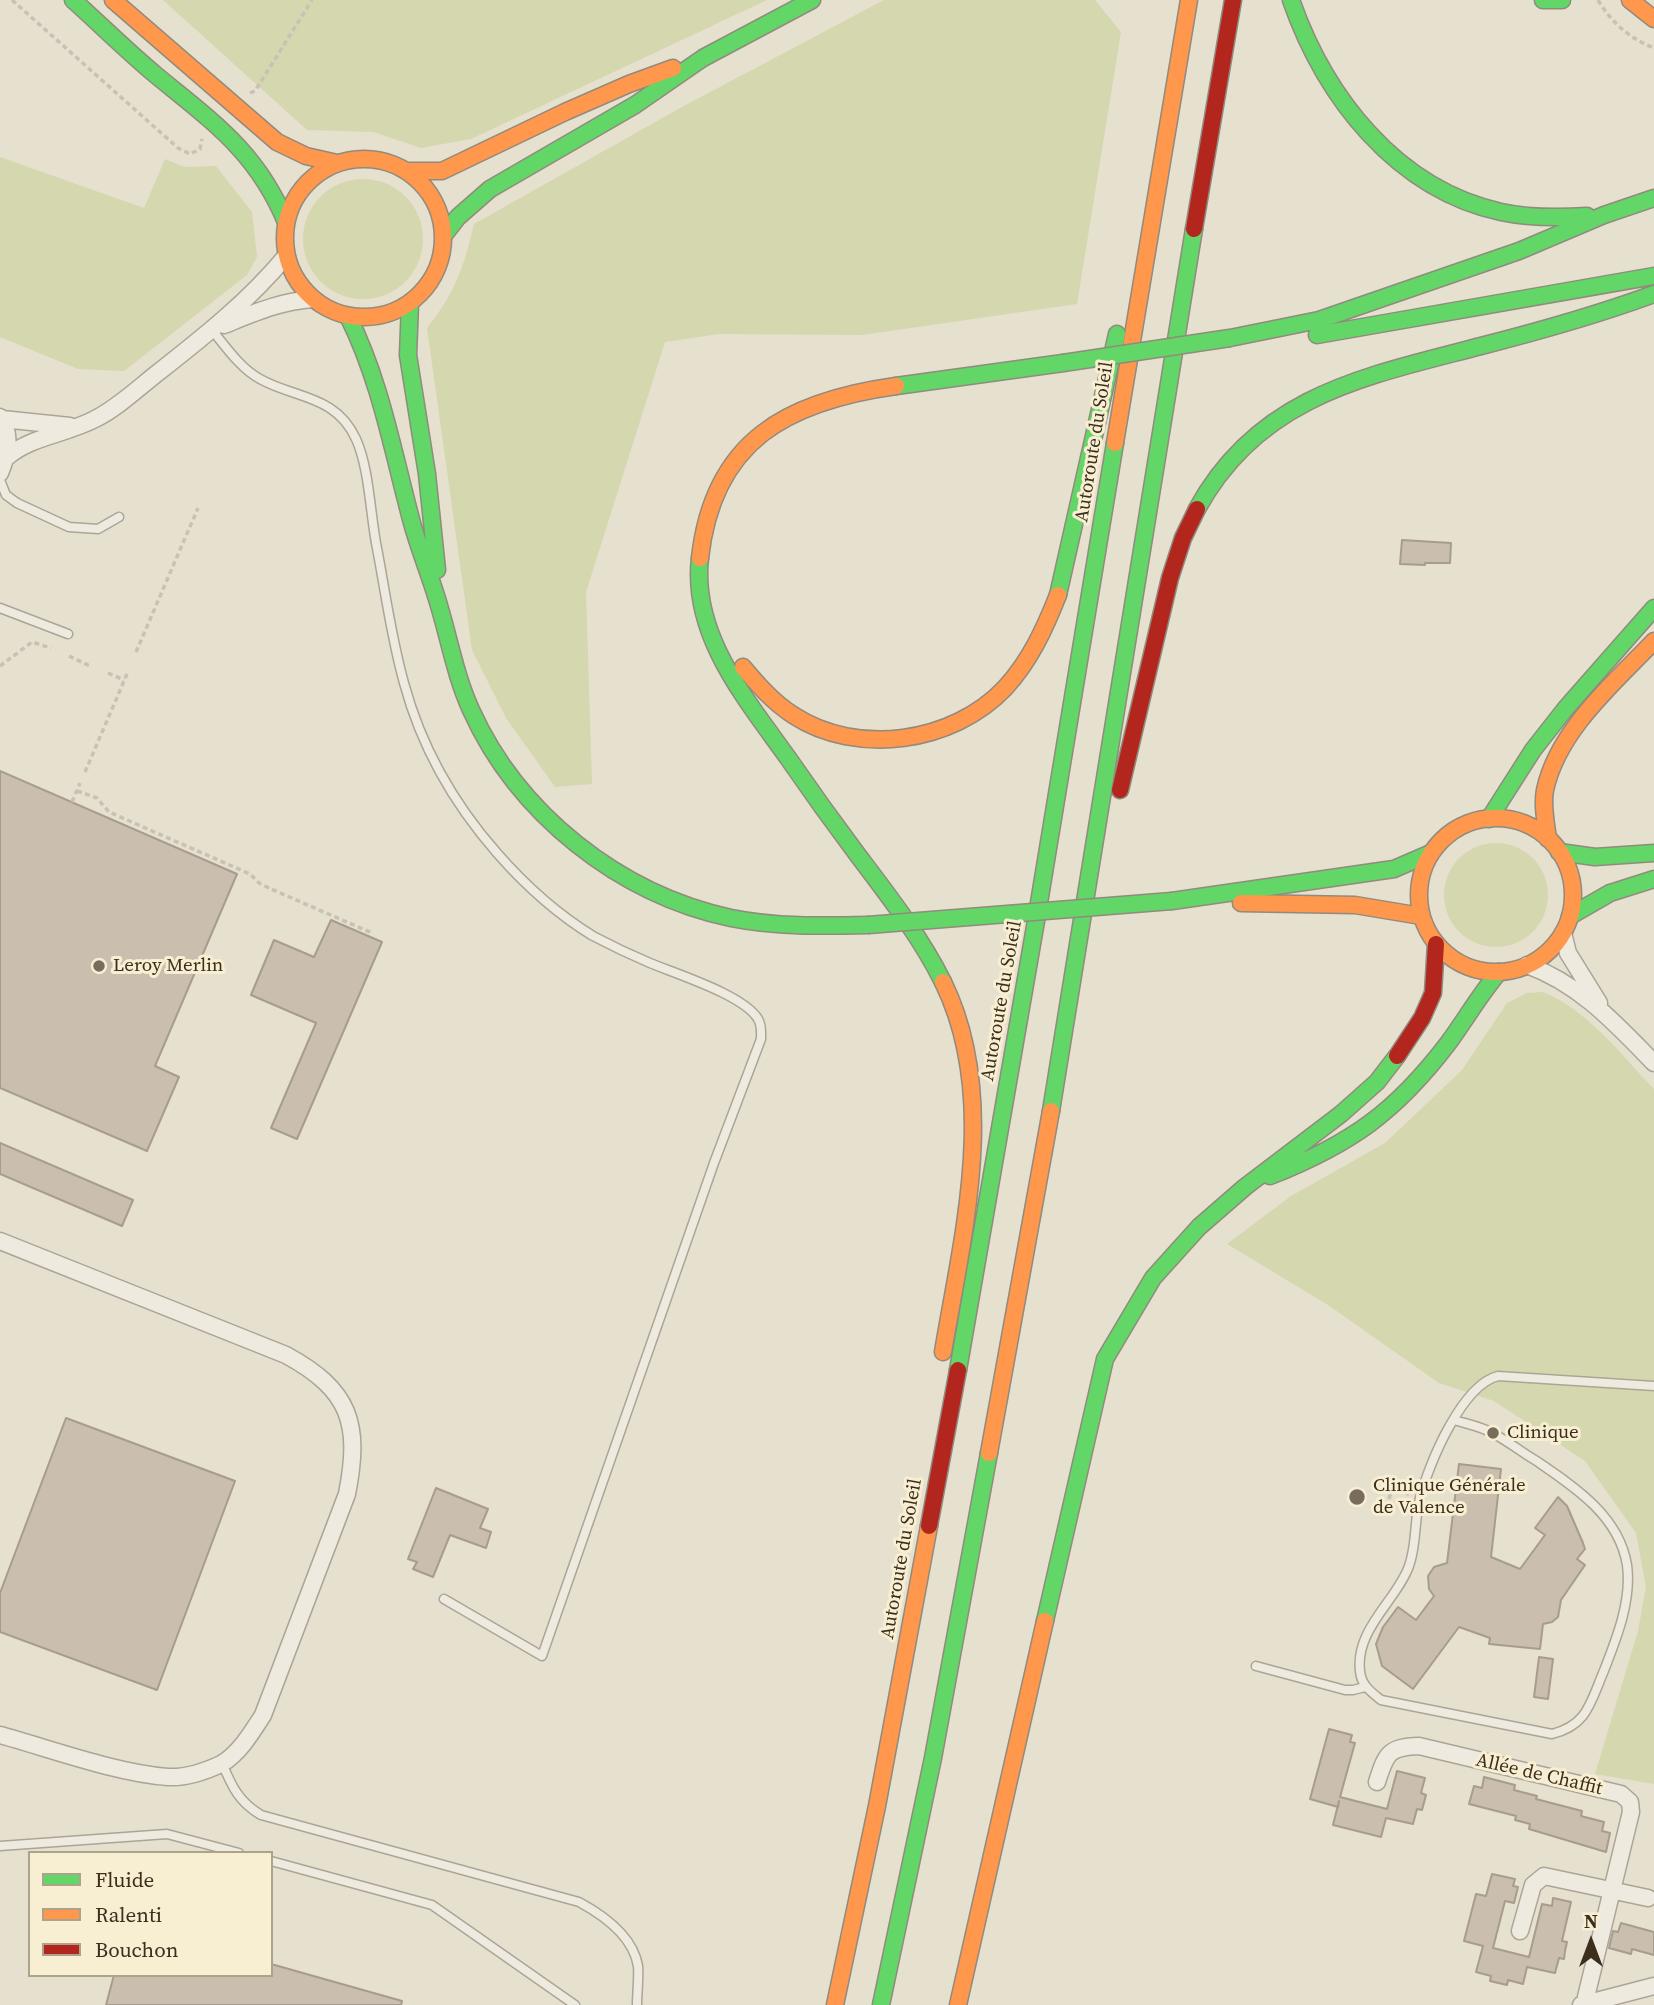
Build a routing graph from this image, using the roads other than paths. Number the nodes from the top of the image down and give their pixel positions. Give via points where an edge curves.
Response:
1 (73, 0) edge
2 (113, 0) edge
3 (812, 0) edge
4 (1189, 0) edge
5 (1233, 0) edge
6 (1292, 0) edge
7 (1543, 0) edge
8 (1562, 0) edge
9 (1630, 0) edge
10 (1654, 19) edge
11 (703, 58) junction
12 (1167, 131) junction
13 (337, 163) junction
14 (407, 171) junction
15 (1654, 198) edge
16 (1604, 215) junction
17 (286, 222) junction
18 (444, 235) junction
19 (286, 256) junction
20 (1654, 276) edge
21 (1654, 294) edge
22 (313, 299) junction
23 (410, 303) junction
24 (348, 316) junction
25 (212, 330) junction
26 (1229, 344) junction
27 (1063, 368) junction
28 (1, 418) edge
29 (76, 426) junction
30 (6, 457) junction
31 (0, 473) edge
32 (0, 480) edge
33 (119, 517) dead end
34 (0, 608) edge
35 (440, 608) junction
36 (1654, 608) edge
37 (68, 634) dead end
38 (1654, 641) edge
39 (1489, 818) junction
40 (1548, 839) junction
41 (1559, 852) junction
42 (1432, 853) junction
43 (1654, 853) edge
44 (1654, 879) edge
45 (1172, 901) junction
46 (1421, 916) junction
47 (1570, 916) junction
48 (1563, 933) junction
49 (1436, 944) junction
50 (1077, 961) junction
51 (1527, 965) junction
52 (1499, 972) junction
53 (1604, 1011) junction
54 (1654, 1063) edge
55 (1245, 1187) junction
56 (0, 1241) edge
57 (940, 1367) dead end
58 (1654, 1386) edge
59 (935, 1408) dead end
60 (1454, 1420) junction
61 (922, 1568) junction
62 (444, 1599) dead end
63 (1256, 1666) dead end
64 (1365, 1687) junction
65 (0, 1735) edge
66 (222, 1763) junction
67 (1377, 1782) dead end
68 (0, 1846) edge
69 (231, 1851) edge
70 (273, 1862) edge
71 (1611, 1889) junction
72 (1648, 1898) dead end
73 (1520, 1931) dead end
74 (1654, 1986) edge
75 (1584, 2004) edge
76 (575, 2005) edge
77 (637, 2005) edge
78 (835, 2005) edge
79 (881, 2005) edge
80 (958, 2005) edge

1 - 17 main road via 227,132 267,179
2 - 13 main road via 277,142 308,158
3 - 11 main road
4 - 12 main road, Autoroute du Soleil
5 - 50 main road
6 - 16 main road via 1324,74 1359,122 1405,165 1457,198 1496,211 1536,217
7 - 8 main road
9 - 10 main road
11 - 14 main road via 618,89 442,171
11 - 18 main road via 635,105 490,189 457,217
12 - 27 main road via 1060,589 1046,627 1014,676 991,701 952,725 906,739 845,737 810,725 775,703 746,672 725,636 712,570 721,518 754,459 796,426 853,406
12 - 61 main road, Autoroute du Soleil via 1029,970
13 - 14 main road via 373,159
13 - 17 main road via 304,186 290,206
14 - 18 main road via 433,199
15 - 16 main road
16 - 26 main road via 1518,251 1319,320
17 - 19 main road
18 - 23 main road via 435,273
19 - 22 main road via 301,287
19 - 25 street via 252,295
20 - 26 main road
21 - 50 main road via 1600,315 1392,370 1324,394 1281,417 1227,463 1196,509 1169,580
22 - 24 main road
22 - 25 street via 293,300
23 - 24 main road via 391,313
23 - 35 main road via 408,359 433,519
24 - 35 main road via 377,380 412,523
25 - 29 street via 117,404
25 - 62 lane via 244,368 331,408 356,438 404,685 429,750 471,821 525,883 569,919 616,949 717,990 745,1006 761,1027 761,1039 542,1656
26 - 27 main road, bridge
27 - 57 main road via 867,390 803,407 765,430 736,460 712,502 701,542 702,604 710,634 732,679 932,960 959,1019 970,1079 972,1131 967,1202
28 - 29 street
28 - 30 street via 8,435
29 - 30 street
30 - 31 street
32 - 33 lane via 6,495 17,503 69,527 98,529
34 - 37 lane
35 - 45 main road, bridge via 456,673 490,747 513,782 570,838 639,885 681,903 729,918 793,925 868,925
36 - 39 main road via 1566,708
38 - 40 main road via 1577,726 1552,769 1545,790
39 - 40 main road via 1531,827
39 - 42 main road via 1466,824
40 - 41 main road
41 - 43 main road via 1607,858
41 - 47 main road via 1572,883
42 - 45 main road via 1394,869
42 - 46 main road via 1418,894
44 - 47 main road via 1604,894
45 - 46 main road via 1365,906
46 - 49 main road
47 - 48 main road
48 - 51 main road
48 - 53 street via 1568,953
49 - 52 main road via 1454,960
49 - 55 main road via 1433,993 1422,1018 1383,1073 1341,1114
50 - 79 main road via 994,1438
51 - 52 main road
51 - 53 street via 1558,978
52 - 55 main road via 1449,1042 1398,1100 1366,1128 1309,1161
53 - 54 street
55 - 80 main road via 1199,1227 1153,1278 1105,1359
56 - 66 street via 286,1355 334,1389 345,1409 353,1437 347,1494 262,1715 243,1744
58 - 60 lane via 1498,1376 1488,1378
59 - 61 main road
60 - 64 lane via 1420,1498 1408,1569 1369,1630 1360,1671
60 - 64 lane via 1493,1433 1569,1483 1603,1514 1615,1530 1626,1563 1624,1611 1582,1719 1568,1730 1552,1734 1381,1700
61 - 78 main road, Autoroute du Soleil
63 - 64 lane via 1345,1689
65 - 66 street via 133,1772 171,1777
66 - 77 lane via 240,1800 261,1815 579,1902 595,1911 610,1922 638,1965
67 - 71 street, Allée de Chaffit via 1385,1756 1398,1747 1419,1746 1621,1794 1630,1802 1631,1812
68 - 69 lane via 167,1834
70 - 76 lane via 432,1905
71 - 72 street
71 - 73 street via 1544,1876 1533,1885
71 - 75 street, Allée de Chaffit
74 - 75 street

